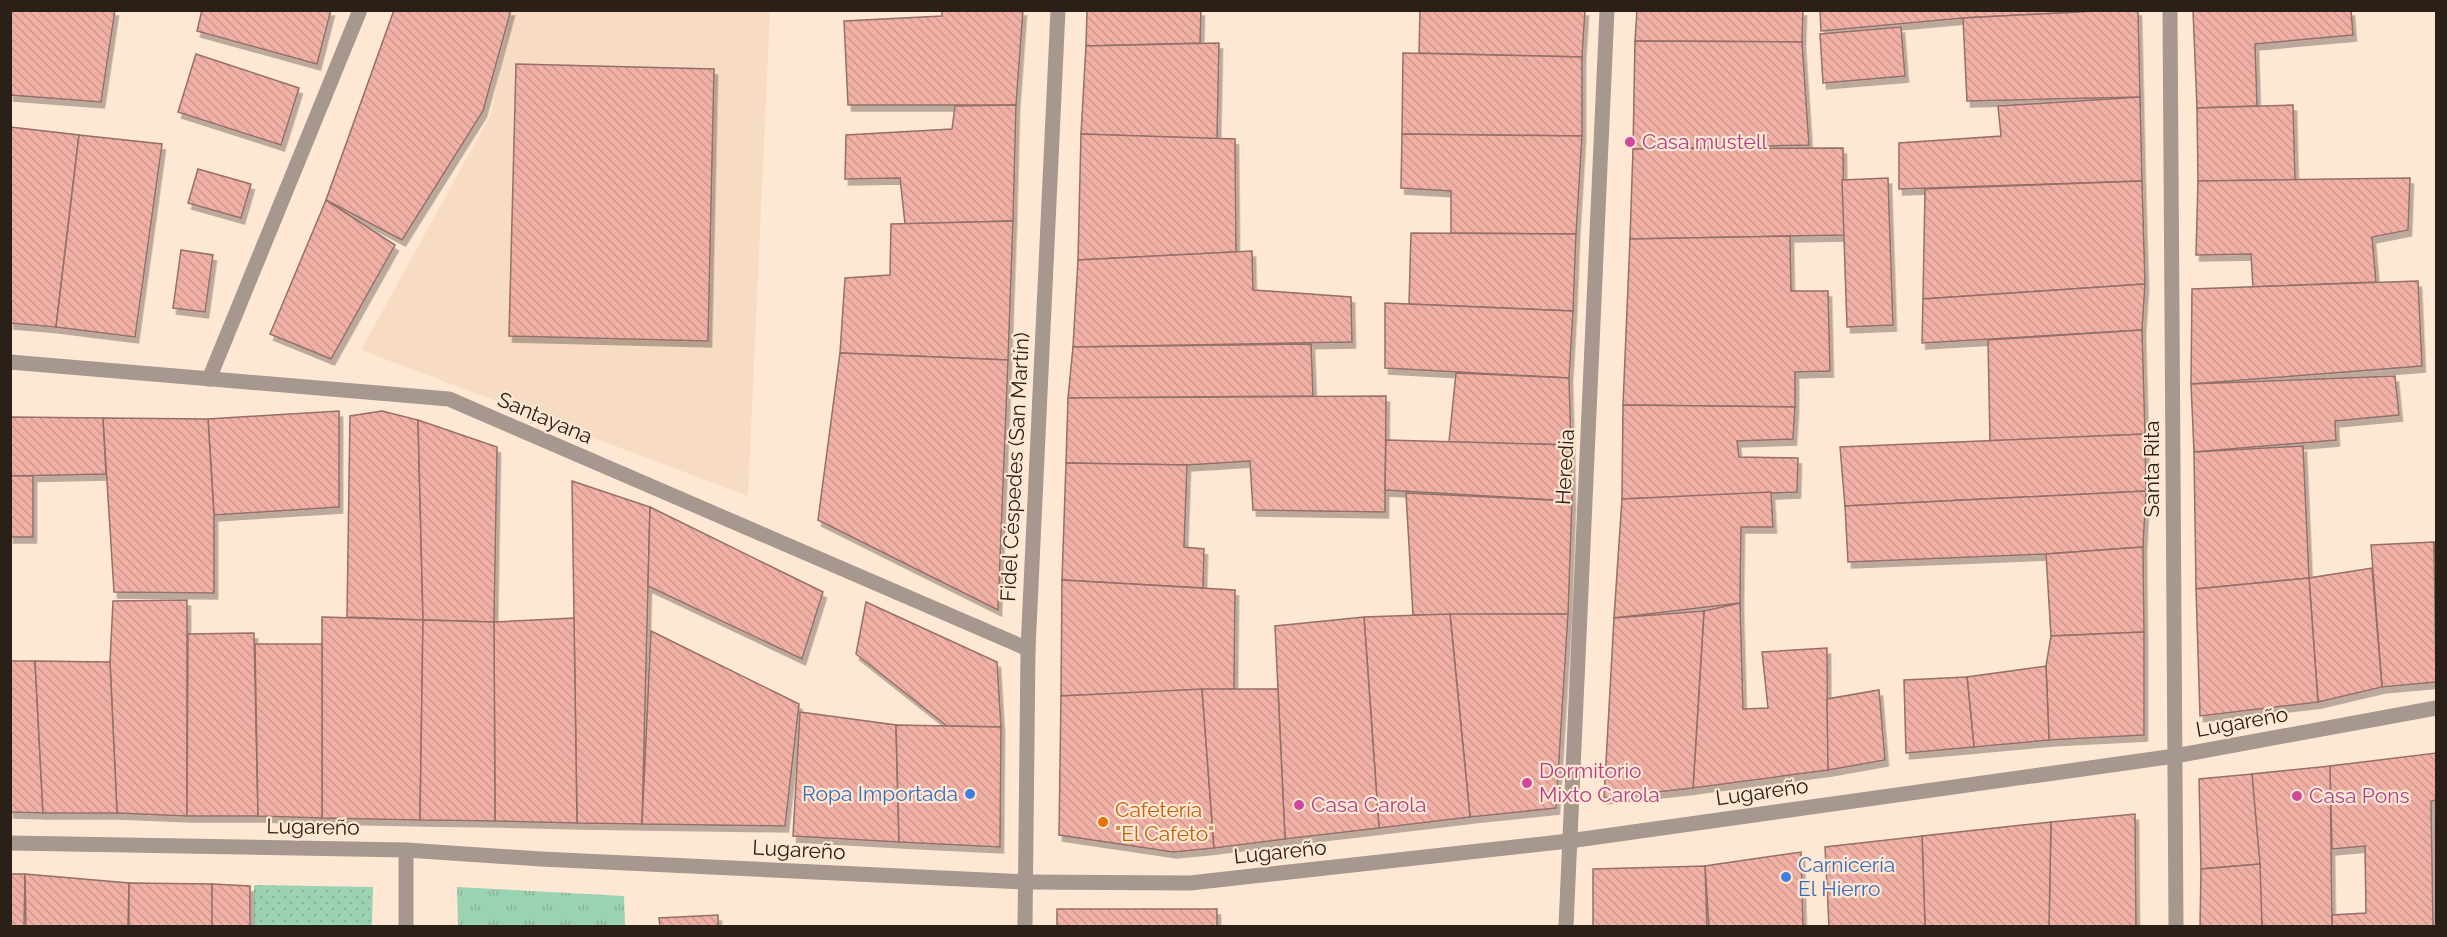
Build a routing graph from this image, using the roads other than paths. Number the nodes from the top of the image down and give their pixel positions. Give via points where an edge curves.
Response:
1 (360, 10) edge
2 (1058, 10) edge
3 (1607, 10) edge
4 (2170, 10) edge
5 (10, 362) edge
6 (209, 379) junction
7 (1028, 649) junction
8 (2436, 708) edge
9 (2175, 756) junction
10 (1569, 841) junction
11 (10, 843) edge
12 (406, 850) junction
13 (1026, 882) junction
14 (406, 927) edge
15 (1025, 927) edge
16 (1566, 927) edge
17 (2176, 927) edge

1 - 6 street
2 - 7 street, Fidel Céspedes (San Martín)
3 - 10 street, Heredia
4 - 9 street, Santa Rita
5 - 6 street, Santayana
6 - 7 street, Santayana via 448,399
7 - 13 street, Fidel Céspedes (San Martín)
8 - 9 street, Lugareño
9 - 10 street, Lugareño
9 - 17 street, Santa Rita
10 - 13 street, Lugareño via 1190,884
10 - 16 street, Heredia
11 - 12 street, Lugareño
12 - 13 street, Lugareño
12 - 14 street
13 - 15 street, Fidel Céspedes (San Martín)

